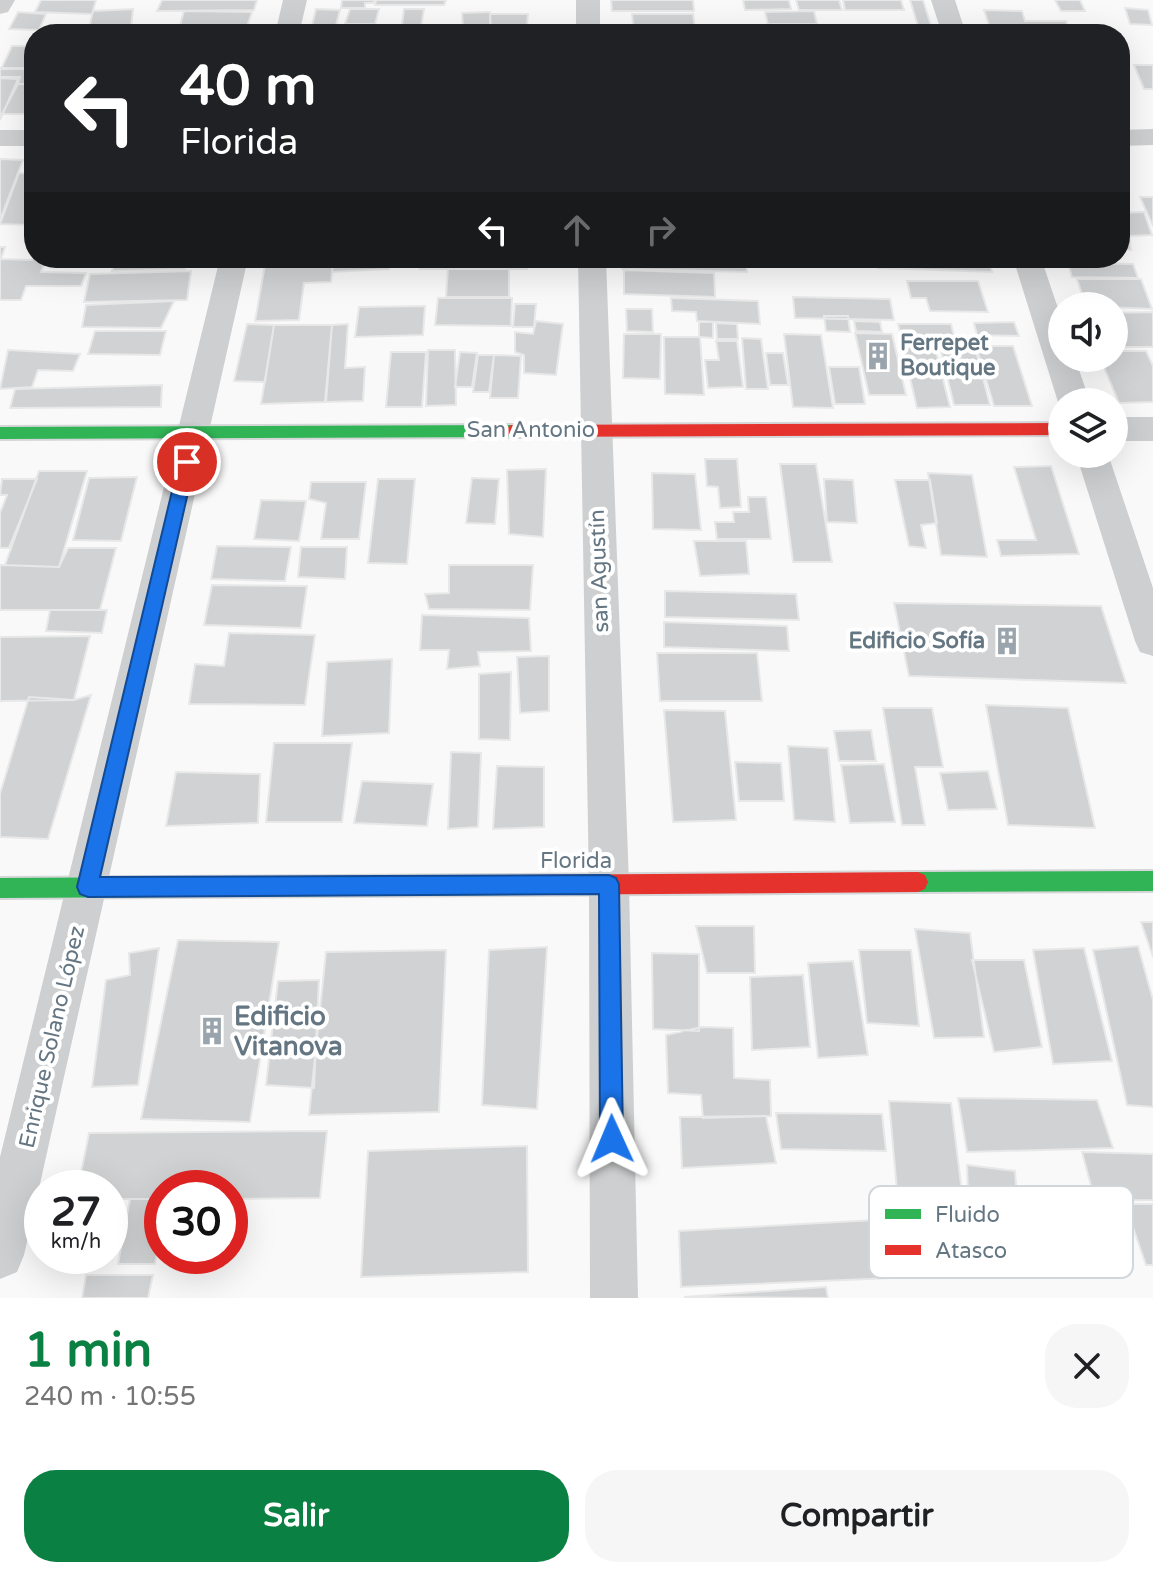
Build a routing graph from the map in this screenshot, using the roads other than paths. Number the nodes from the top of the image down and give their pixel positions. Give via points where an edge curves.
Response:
1 (3, 0) edge
2 (295, 0) edge
3 (588, 0) edge
4 (943, 0) edge
5 (0, 7) edge
6 (289, 24) edge
7 (588, 24) edge
8 (951, 24) edge
9 (1153, 137) edge
10 (0, 138) edge
11 (24, 138) edge
12 (1130, 138) edge
13 (232, 268) edge
14 (592, 268) edge
15 (1030, 268) edge
16 (1069, 388) edge
17 (1048, 429) edge
18 (1128, 429) edge
19 (1153, 429) edge
20 (595, 430) junction
21 (194, 432) junction
22 (0, 433) edge
23 (1097, 468) edge
24 (1153, 641) edge
25 (1153, 881) edge
26 (609, 884) junction
27 (88, 887) junction
28 (0, 888) edge
29 (0, 1255) edge
30 (614, 1298) edge

1 - 5 street
2 - 6 street
3 - 7 street
4 - 8 street
9 - 12 street
10 - 11 street
13 - 21 street, Enrique Solano López
14 - 20 street, san Agustín
15 - 16 street
17 - 20 street, San Antonio
18 - 19 street
20 - 21 street, San Antonio
20 - 26 street, san Agustín
21 - 22 street, San Antonio
21 - 27 street, Enrique Solano López
23 - 24 street
25 - 26 street, Florida
26 - 27 street, Florida
26 - 30 street
27 - 28 street, Florida
27 - 29 street, Enrique Solano López

